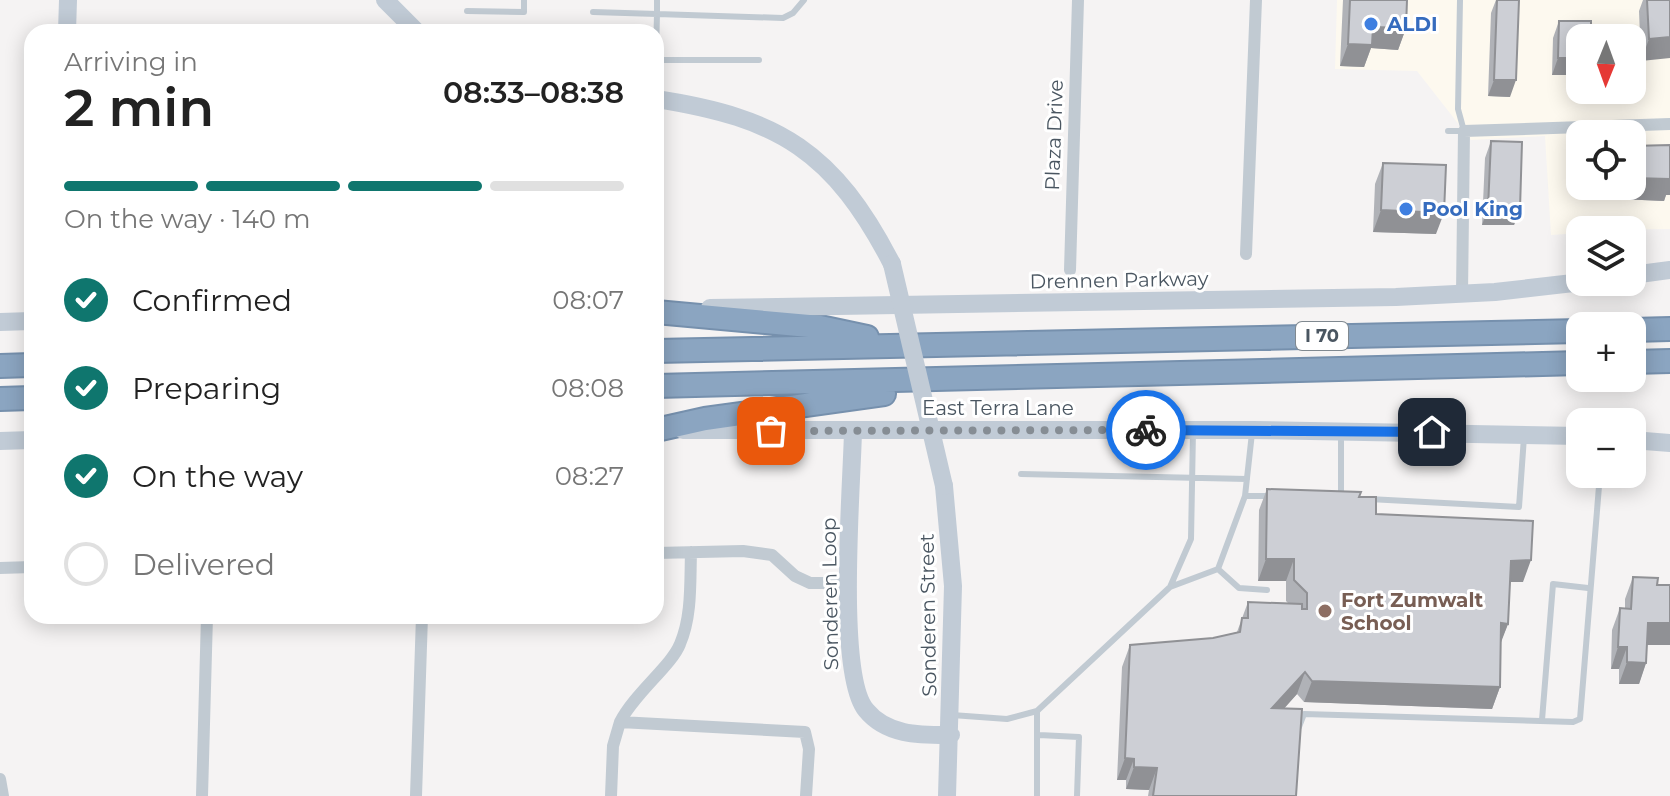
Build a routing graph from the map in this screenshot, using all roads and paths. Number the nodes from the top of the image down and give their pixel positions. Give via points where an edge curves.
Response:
1 (68, 0) edge
2 (385, 0) edge
3 (524, 0) edge
4 (657, 0) edge
5 (804, 0) edge
6 (1078, 0) edge
7 (1256, 0) edge
8 (1460, 0) edge
9 (467, 11) dead end
10 (593, 12) dead end
11 (657, 14) junction
12 (67, 24) edge
13 (409, 24) edge
14 (657, 24) edge
15 (664, 60) edge
16 (759, 60) dead end
17 (664, 101) edge
18 (1670, 124) edge
19 (1448, 131) dead end
20 (1464, 131) junction
21 (1246, 254) dead end
22 (1070, 270) dead end
23 (1670, 270) edge
24 (1646, 273) edge
25 (1566, 284) edge
26 (1462, 294) junction
27 (664, 311) edge
28 (664, 312) edge
29 (24, 321) edge
30 (0, 322) edge
31 (1670, 329) edge
32 (1646, 330) edge
33 (1566, 331) edge
34 (904, 345) junction
35 (664, 351) edge
36 (1670, 361) edge
37 (1646, 362) edge
38 (1566, 363) edge
39 (24, 365) edge
40 (0, 366) edge
41 (944, 380) junction
42 (664, 386) edge
43 (24, 398) edge
44 (0, 399) edge
45 (664, 428) edge
46 (664, 430) edge
47 (1193, 430) junction
48 (1253, 430) junction
49 (853, 431) junction
50 (1341, 431) junction
51 (1524, 433) junction
52 (1566, 435) edge
53 (24, 440) edge
54 (0, 441) edge
55 (1646, 441) edge
56 (1670, 443) edge
57 (1021, 474) dead end
58 (1192, 476) junction
59 (1247, 479) junction
60 (1599, 488) edge
61 (1245, 496) junction
62 (1277, 496) edge
63 (1325, 498) edge
64 (1341, 498) junction
65 (691, 552) junction
66 (664, 553) edge
67 (24, 567) edge
68 (0, 568) edge
69 (1218, 569) junction
70 (849, 583) junction
71 (1170, 587) junction
72 (1588, 588) junction
73 (1267, 590) dead end
74 (207, 624) edge
75 (422, 624) edge
76 (1037, 711) junction
77 (952, 715) junction
78 (1542, 720) junction
79 (620, 722) junction
80 (951, 735) junction
81 (1039, 735) junction
82 (1296, 736) edge
83 (0, 779) edge
84 (3, 796) edge
85 (202, 796) edge
86 (416, 796) edge
87 (611, 796) edge
88 (806, 796) edge
89 (947, 796) edge
90 (1037, 796) edge
91 (1077, 796) edge

1 - 12 main road
2 - 13 main road
3 - 9 lane via 524,12
4 - 11 lane
5 - 11 lane via 783,18
6 - 22 street, Plaza Drive
7 - 21 street
8 - 20 lane via 1458,109
10 - 11 lane
11 - 14 lane
15 - 16 lane
17 - 77 main road, Sonderen Street, bridge via 743,119 787,137 848,189 892,264 944,486 953,586
18 - 20 street
19 - 20 lane
20 - 26 street
23 - 24 main road
25 - 26 main road, Drennen Parkway
26 - 27 main road, Drennen Parkway
28 - 34 highway via 820,327
29 - 30 main road
31 - 32 highway
33 - 34 highway, I 70
34 - 35 highway, I 70
36 - 37 highway
38 - 41 highway, I 70
39 - 40 highway
41 - 42 highway, I 70
41 - 45 highway
43 - 44 highway
46 - 49 main road, East Terra Lane
47 - 48 main road, East Terra Lane
47 - 49 main road, East Terra Lane
47 - 58 lane
48 - 50 main road, East Terra Lane
48 - 59 lane
49 - 70 main road, Sonderen Loop
50 - 51 main road, East Terra Lane
50 - 64 lane
51 - 52 main road, East Terra Lane
51 - 64 lane via 1519,507
53 - 54 main road
55 - 56 main road
57 - 58 lane
58 - 59 lane
58 - 71 lane via 1191,539
59 - 61 lane
60 - 72 lane
61 - 62 lane
61 - 69 lane
63 - 64 lane
65 - 66 street
65 - 70 street via 772,555 810,583
65 - 79 street via 690,605 680,647 630,702
67 - 68 street
69 - 71 lane
69 - 73 lane via 1239,588
70 - 80 main road, Sonderen Loop via 851,662 855,689 866,710 907,734
71 - 76 lane
72 - 78 lane via 1580,719
72 - 78 lane via 1553,584
74 - 85 street
75 - 86 street
76 - 77 lane via 1007,719
76 - 81 lane
77 - 80 main road, Sonderen Street
78 - 82 lane via 1304,714
79 - 87 street via 613,746
79 - 88 street via 805,732
80 - 89 main road, Sonderen Street
81 - 90 lane
81 - 91 lane via 1079,737
83 - 84 street

